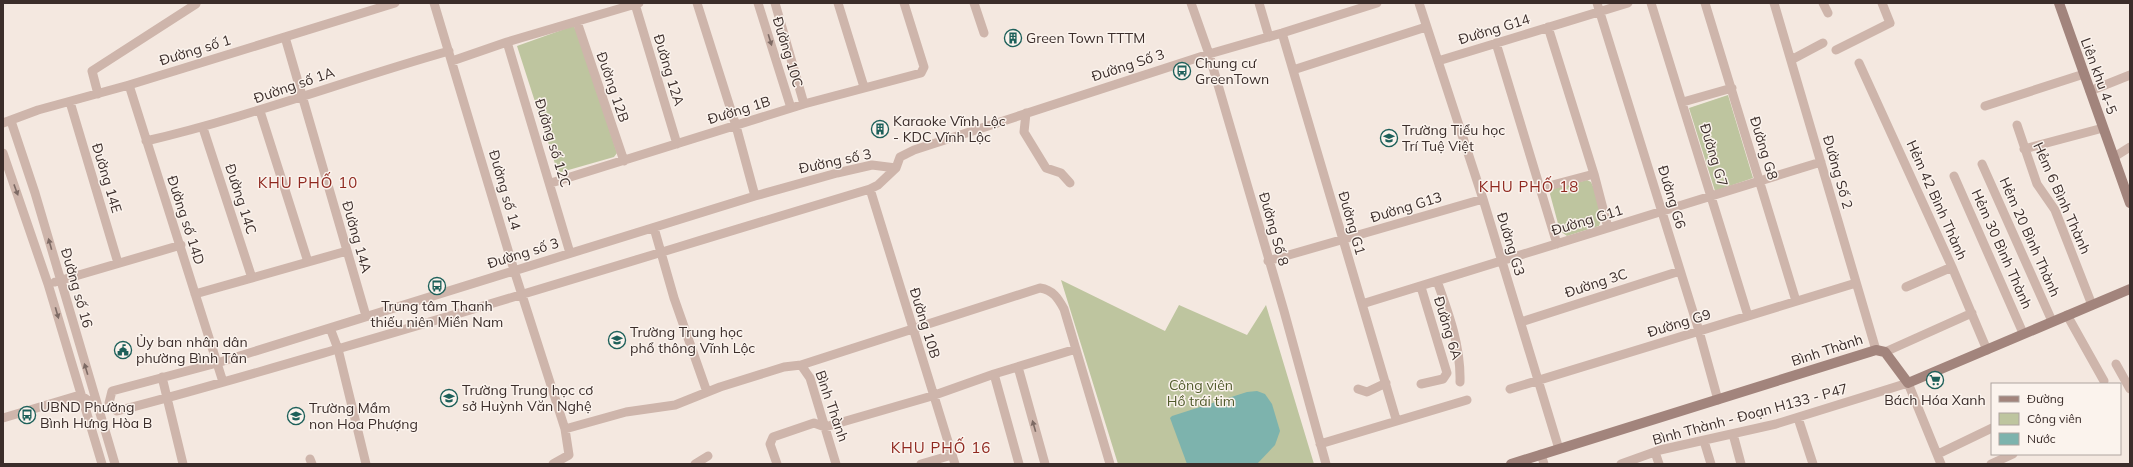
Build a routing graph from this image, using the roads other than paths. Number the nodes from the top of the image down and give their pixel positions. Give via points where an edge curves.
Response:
1 (396, 3) edge
2 (434, 3) edge
3 (697, 3) edge
4 (758, 3) edge
5 (775, 3) edge
6 (838, 3) edge
7 (904, 3) edge
8 (974, 3) edge
9 (1191, 3) edge
10 (1259, 3) edge
11 (1377, 3) edge
12 (1419, 3) edge
13 (1628, 3) edge
14 (1651, 3) edge
15 (1705, 3) edge
16 (1774, 3) edge
17 (1823, 3) edge
18 (1882, 3) edge
19 (2059, 3) edge
20 (196, 4) edge
21 (637, 4) edge
22 (1598, 7) edge
23 (1828, 13) dead end
24 (577, 22) junction
25 (1426, 27) junction
26 (1548, 27) junction
27 (984, 33) dead end
28 (1282, 34) junction
29 (285, 37) junction
30 (1269, 37) junction
31 (507, 42) junction
32 (1823, 42) dead end
33 (1496, 43) junction
34 (1836, 50) dead end
35 (449, 51) junction
36 (1208, 54) junction
37 (1791, 60) junction
38 (452, 61) junction
39 (1438, 61) junction
40 (1859, 63) dead end
41 (1293, 70) junction
42 (2084, 74) junction
43 (2130, 75) edge
44 (129, 85) junction
45 (864, 87) junction
46 (1732, 88) junction
47 (2090, 91) junction
48 (98, 94) junction
49 (302, 96) junction
50 (70, 102) junction
51 (1683, 102) junction
52 (804, 104) junction
53 (1985, 106) dead end
54 (791, 108) junction
55 (260, 111) junction
56 (1026, 113) junction
57 (7, 122) edge
58 (2017, 125) dead end
59 (736, 126) junction
60 (203, 128) junction
61 (2103, 128) junction
62 (146, 141) junction
63 (677, 144) junction
64 (2130, 147) edge
65 (2024, 149) junction
66 (3, 153) edge
67 (2114, 157) junction
68 (624, 160) junction
69 (1821, 162) junction
70 (1982, 164) dead end
71 (896, 168) junction
72 (1594, 174) junction
73 (1954, 176) dead end
74 (1760, 181) junction
75 (551, 183) junction
76 (1070, 183) dead end
77 (1541, 188) junction
78 (870, 189) junction
79 (755, 196) junction
80 (1711, 196) junction
81 (1483, 199) junction
82 (2129, 199) edge
83 (1661, 211) junction
84 (654, 228) junction
85 (1608, 228) junction
86 (1343, 240) junction
87 (1557, 244) junction
88 (181, 245) junction
89 (347, 251) junction
90 (661, 251) junction
91 (570, 253) junction
92 (1268, 261) junction
93 (1502, 261) junction
94 (118, 262) junction
95 (308, 262) junction
96 (1952, 267) junction
97 (514, 270) junction
98 (1680, 271) junction
99 (252, 278) junction
100 (60, 280) junction
101 (1437, 281) junction
102 (1856, 283) junction
103 (48, 284) junction
104 (1421, 287) junction
105 (1906, 287) dead end
106 (2130, 289) edge
107 (195, 294) junction
108 (522, 296) junction
109 (1796, 301) junction
110 (1362, 304) junction
111 (2092, 305) junction
112 (1972, 313) junction
113 (2067, 315) junction
114 (366, 316) junction
115 (1748, 316) junction
116 (2052, 321) junction
117 (1520, 322) junction
118 (330, 328) junction
119 (912, 329) junction
120 (1699, 331) junction
121 (2023, 333) junction
122 (79, 345) junction
123 (67, 349) junction
124 (338, 349) junction
125 (1076, 349) junction
126 (1987, 350) junction
127 (1881, 351) junction
128 (217, 363) junction
129 (2116, 364) dead end
130 (802, 366) junction
131 (1018, 367) junction
132 (994, 374) junction
133 (162, 377) junction
134 (1538, 381) junction
135 (2104, 381) dead end
136 (223, 382) junction
137 (1460, 382) dead end
138 (1386, 383) junction
139 (1908, 383) junction
140 (1421, 384) dead end
141 (1358, 388) dead end
142 (2130, 388) edge
143 (1510, 389) dead end
144 (707, 392) junction
145 (80, 395) junction
146 (932, 396) junction
147 (168, 398) junction
148 (1467, 400) dead end
149 (1718, 400) junction
150 (109, 403) junction
151 (98, 407) junction
152 (3, 418) edge
153 (1798, 418) junction
154 (1396, 420) junction
155 (825, 427) junction
156 (1991, 428) edge
157 (565, 429) junction
158 (105, 432) junction
159 (1733, 434) junction
160 (93, 437) junction
161 (1704, 441) junction
162 (1320, 444) junction
163 (1559, 449) junction
164 (1655, 452) junction
165 (1938, 454) junction
166 (952, 455) junction
167 (2011, 455) edge
168 (708, 456) dead end
169 (1542, 459) edge
170 (102, 464) edge
171 (115, 464) edge
172 (183, 464) edge
173 (366, 464) edge
174 (552, 464) edge
175 (695, 464) edge
176 (776, 464) edge
177 (836, 464) edge
178 (921, 464) edge
179 (955, 464) edge
180 (1019, 464) edge
181 (1045, 464) edge
182 (1110, 464) edge
183 (1326, 464) edge
184 (1511, 464) edge
185 (1622, 464) edge
186 (1659, 464) edge
187 (1711, 464) edge
188 (1741, 464) edge
189 (1813, 464) edge
190 (1941, 464) edge
191 (1991, 464) edge

1 - 29 street, Đường số 1
2 - 35 street, Đường số 14
3 - 59 street
4 -> 54 street, Đường 10C
5 - 52 street
6 - 45 street
7 - 45 street, Đường 1B via 924,67 920,73
8 - 27 street
9 - 36 street, Đường Số 8
10 - 30 street
11 - 28 street, Đường Số 3
12 - 25 street, Đường G3
13 - 22 street, Đường G14
14 - 51 street, Đường G7
15 - 46 street, Đường G8
16 - 37 street, Đường Số 2
17 - 23 street
18 - 34 street via 1890,23
19 - 42 street, Liên khu 4-5
20 - 48 street via 92,71
21 - 24 street
21 - 63 street, Đường 12A
22 - 26 street, Đường G14
22 - 83 street, Đường G6
24 - 31 street
24 - 68 street, Đường 12B
25 - 39 street, Đường G3
25 - 41 street
26 - 33 street, Đường G14
26 - 72 street
28 - 30 street, Đường Số 3
28 - 41 street, Đường G1
29 - 44 street, Đường số 1
29 - 49 street, Đường 14A
30 - 36 street, Đường Số 3
31 - 38 street
31 - 75 street, Đường số 12C
32 - 37 street
33 - 39 street, Đường G14
33 - 77 street
35 - 38 street, Đường số 14
35 - 49 street, Đường số 1A
36 - 56 street, Đường Số 3
36 - 92 street, Đường Số 8
37 - 69 street, Đường Số 2
38 - 97 street, Đường số 14
39 - 81 street, Đường G3
40 - 96 street, Hẻm 42 Bình Thành
41 - 86 street, Đường G1
42 - 47 street, Liên khu 4-5
42 - 53 street
43 - 47 street
44 - 48 street, Đường số 1
44 - 62 street, Đường số 14D
45 - 52 street, Đường 1B
46 - 51 street
46 - 74 street, Đường G8
47 - 61 street, Liên khu 4-5
48 - 50 street, Đường số 1
49 - 55 street, Đường số 1A
49 - 89 street, Đường 14A
50 - 57 street, Đường số 1 via 38,110
50 - 94 street, Đường 14E
51 - 80 street, Đường G7
52 - 54 street, Đường 1B
54 - 59 street, Đường 1B
55 - 60 street, Đường số 1A
55 - 95 street
56 - 71 street, Đường Số 3 via 914,150 900,158
56 - 76 street via 1024,132 1046,168 1061,173
100 -> 57 street, Đường số 16 via 35,193
58 - 65 street, Hẻm 6 Bình Thành
59 - 63 street, Đường 1B
59 - 79 street
60 - 62 street, Đường số 1A
60 - 99 street, Đường 14C
61 - 65 street
61 - 67 street, Liên khu 4-5
62 - 88 street, Đường số 14D
63 - 68 street, Đường 1B
64 - 67 street
65 - 111 street, Hẻm 6 Bình Thành via 2037,184 2055,210
66 -> 103 street, Đường số 16
67 - 82 street, Liên khu 4-5
68 - 75 street, Đường 1B
69 - 74 street, Đường G11
69 - 102 street, Đường Số 2
70 - 116 street, Hẻm 20 Bình Thành
71 - 78 street, Đường số 3
71 - 79 street, Đường số 3 via 872,165 837,172
72 - 77 street
72 - 85 street
73 - 121 street, Hẻm 30 Bình Thành
74 - 80 street, Đường G11
74 - 109 street, Đường G8
75 - 91 street, Đường số 12C
77 - 87 street
78 - 90 street, Đường số 3
78 - 119 street, Đường 10B
79 - 84 street, Đường số 3
80 - 83 street, Đường G11
80 - 115 street, Đường G7
81 - 86 street, Đường G13
81 - 93 street, Đường G3
83 - 85 street, Đường G11
83 - 98 street, Đường G6
84 - 90 street
84 - 91 street, Đường số 3
85 - 87 street, Đường G11
86 - 92 street, Đường G13
86 - 110 street, Đường G1
87 - 93 street, Đường G11
88 - 94 street
88 - 107 street, Đường số 14D
89 - 95 street
89 - 114 street, Đường 14A
90 - 108 street, Đường số 3
90 - 144 street via 674,298
91 - 97 street, Đường số 3
92 - 162 street, Đường Số 8
93 - 101 street, Đường G11
93 - 117 street, Đường G3
94 - 100 street
95 - 99 street
96 - 105 street
96 - 112 street, Hẻm 42 Bình Thành
97 - 108 street, Đường số 14
97 - 114 street, Đường số 3
98 - 117 street, Đường 3C
98 - 120 street, Đường G6
99 - 107 street
100 - 103 street
100 - 122 street, Đường số 16
101 - 104 street, Đường G11
101 - 137 street via 1458,347
102 - 109 street, Đường G9
102 - 127 street, Đường Số 2
103 -> 123 street, Đường số 16
104 - 110 street, Đường G11
104 - 140 street, Đường 6A via 1447,373 1442,379
106 - 111 street
107 - 128 street, Đường số 14D
108 - 124 street, Đường số 3
108 - 157 street, Đường số 14
109 - 115 street, Đường G9
110 - 138 street, Đường G1
111 - 113 street
112 - 126 street, Hẻm 42 Bình Thành
112 - 127 street
113 - 116 street
113 - 135 street
114 - 118 street, Đường số 3
115 - 120 street, Đường G9
116 - 121 street
117 - 134 street, Đường G3
118 - 124 street
118 - 128 street, Đường số 3
119 - 125 street via 1040,288 1048,289 1057,296 1064,309
119 - 130 street
119 - 146 street, Đường 10B
120 - 134 street, Đường G9
120 - 149 street, Đường G6
121 - 126 street
122 - 123 street
151 -> 122 street, Đường số 16
123 - 145 street, Đường số 16
124 - 136 street, Đường số 3
124 - 173 street
125 - 131 street
125 - 182 street
126 - 139 street
127 - 139 street, Bình Thành
127 - 149 street, Bình Thành
128 - 133 street, Đường số 3
128 - 136 street, Đường số 14D
129 - 142 street
130 - 144 street, Bình Thành via 784,367
130 - 155 street, Bình Thành via 810,378
131 - 132 street
181 -> 131 street
132 - 146 street
132 - 180 street
133 - 147 street
133 - 150 street, Đường số 3 via 112,391
134 - 143 street, Đường G9
134 - 163 street, Đường G3
136 - 147 street, Đường số 3
138 - 141 street via 1367,392
138 - 154 street, Đường G1
139 - 153 street, Bình Thành - Đoạn H133 - P47
139 - 165 street
144 - 157 street, Bình Thành via 675,405 626,412
145 - 151 street
145 - 152 street
145 - 160 street, Đường số 16
146 - 155 street
146 - 166 street, Đường 10B
147 - 150 street, Đường số 3 via 116,410
147 - 172 street
148 - 154 street
149 - 163 street, Bình Thành
150 - 151 street
151 - 158 street, Đường số 16
153 - 159 street, Bình Thành - Đoạn H133 - P47
153 - 189 street
154 - 162 street
155 - 176 street via 814,423 773,437 770,444
155 - 177 street, Bình Thành
156 - 165 street
157 - 174 street, Đường số 14 via 569,455
158 - 160 street
158 - 171 street, Đường số 16
159 - 161 street, Bình Thành - Đoạn H133 - P47
159 - 188 street
160 - 170 street, Đường số 16
161 - 164 street, Bình Thành - Đoạn H133 - P47
161 - 187 street
162 - 183 street, Đường Số 8
163 - 169 street, Bình Thành
164 - 185 street, Bình Thành - Đoạn H133 - P47
164 - 186 street
165 - 190 street
166 - 178 street
166 - 179 street, Đường 10B
167 - 191 street
168 - 175 street
169 - 184 street, Bình Thành

